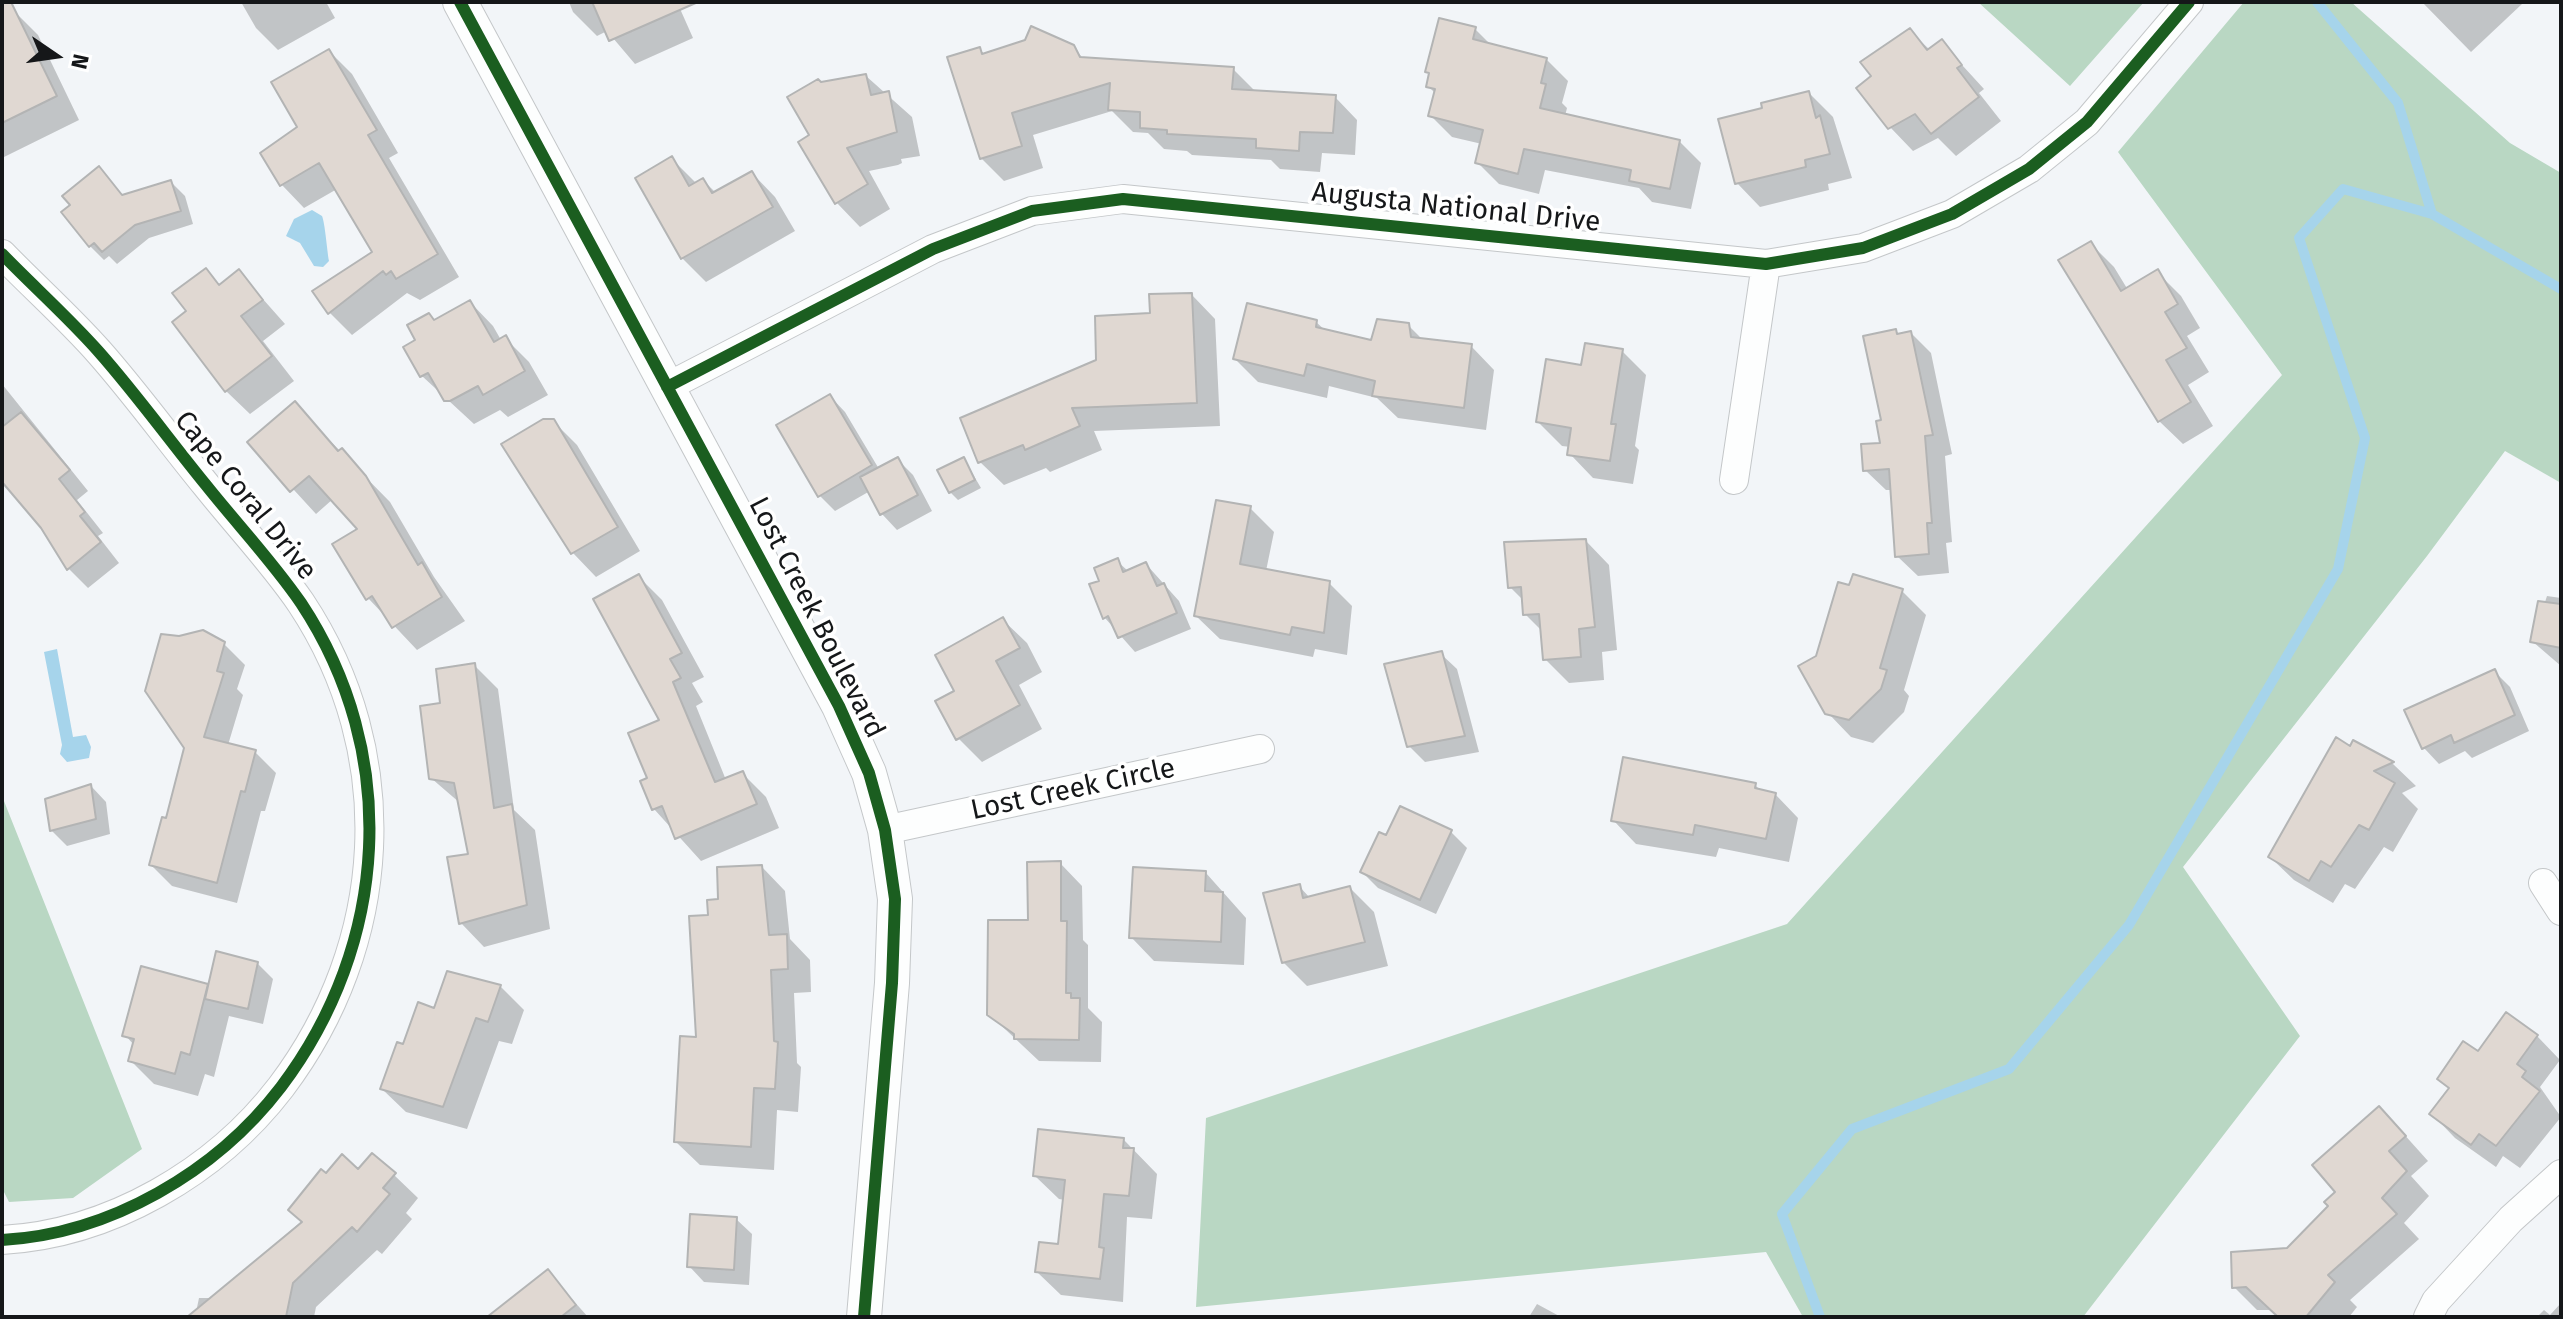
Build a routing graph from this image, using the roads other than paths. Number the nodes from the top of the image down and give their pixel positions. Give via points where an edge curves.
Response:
1 (460, 2) edge
2 (2189, 2) edge
3 (2, 254) edge
4 (1766, 264) junction
5 (667, 387) junction
6 (1734, 480) dead end
7 (1260, 749) dead end
8 (885, 830) junction
9 (2543, 883) dead end
10 (2561, 911) edge
11 (2561, 1174) edge
12 (2, 1240) edge
13 (864, 1317) edge
14 (2428, 1317) edge

1 - 5 street, Lost Creek Boulevard
2 - 4 street, Augusta National Drive via 2087,122 2029,169 1952,214 1863,248
3 - 12 street, Cape Coral Drive via 99,352 300,603 336,667 362,737 370,817 369,872 348,964 309,1050 259,1116 190,1176 109,1215 33,1238
4 - 5 street, Augusta National Drive via 1123,199 1032,211 933,249
4 - 6 street
5 - 8 street, Lost Creek Boulevard via 839,706 869,773
7 - 8 street, Lost Creek Circle
8 - 13 street, Lost Creek Boulevard via 895,899 892,983
9 - 10 street
11 - 14 street via 2511,1219 2436,1301

